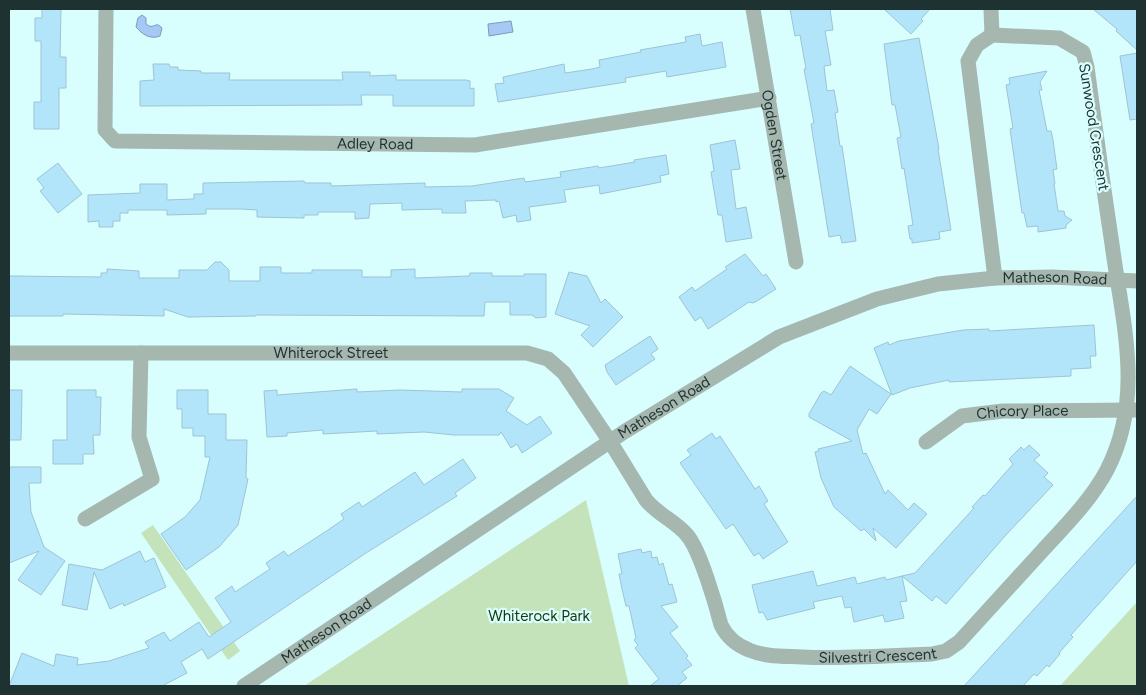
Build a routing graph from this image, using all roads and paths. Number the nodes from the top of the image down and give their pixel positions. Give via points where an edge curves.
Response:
1 (106, 9) edge
2 (753, 9) edge
3 (990, 9) edge
4 (992, 35) junction
5 (769, 98) junction
6 (796, 262) dead end
7 (995, 278) junction
8 (1117, 280) junction
9 (1137, 281) edge
10 (9, 353) edge
11 (141, 353) junction
12 (1132, 410) edge
13 (926, 442) dead end
14 (610, 443) junction
15 (85, 519) dead end
16 (244, 686) edge

1 - 5 street, Adley Road via 105,130 116,141 475,145
2 - 5 street, Ogden Street
3 - 4 street
4 - 7 street via 977,45 968,61
4 - 8 street, Sunwood Crescent via 1059,38 1083,52
5 - 6 street, Ogden Street
7 - 8 street, Matheson Road via 1052,276
7 - 14 street, Matheson Road via 938,284 877,299 779,337
8 - 9 street, Matheson Road
8 - 12 street, Silvestri Crescent via 1128,350
10 - 11 street, Whiterock Street
11 - 14 street, Whiterock Street via 527,353 548,359 564,373
11 - 15 street via 139,438 152,479
12 - 13 street, Chicory Place via 1003,412 962,416
12 - 14 street, Silvestri Crescent via 1107,470 1073,518 959,642 946,651 932,654 838,659 770,656 737,644 721,626 688,536 652,508
14 - 16 street, Matheson Road

